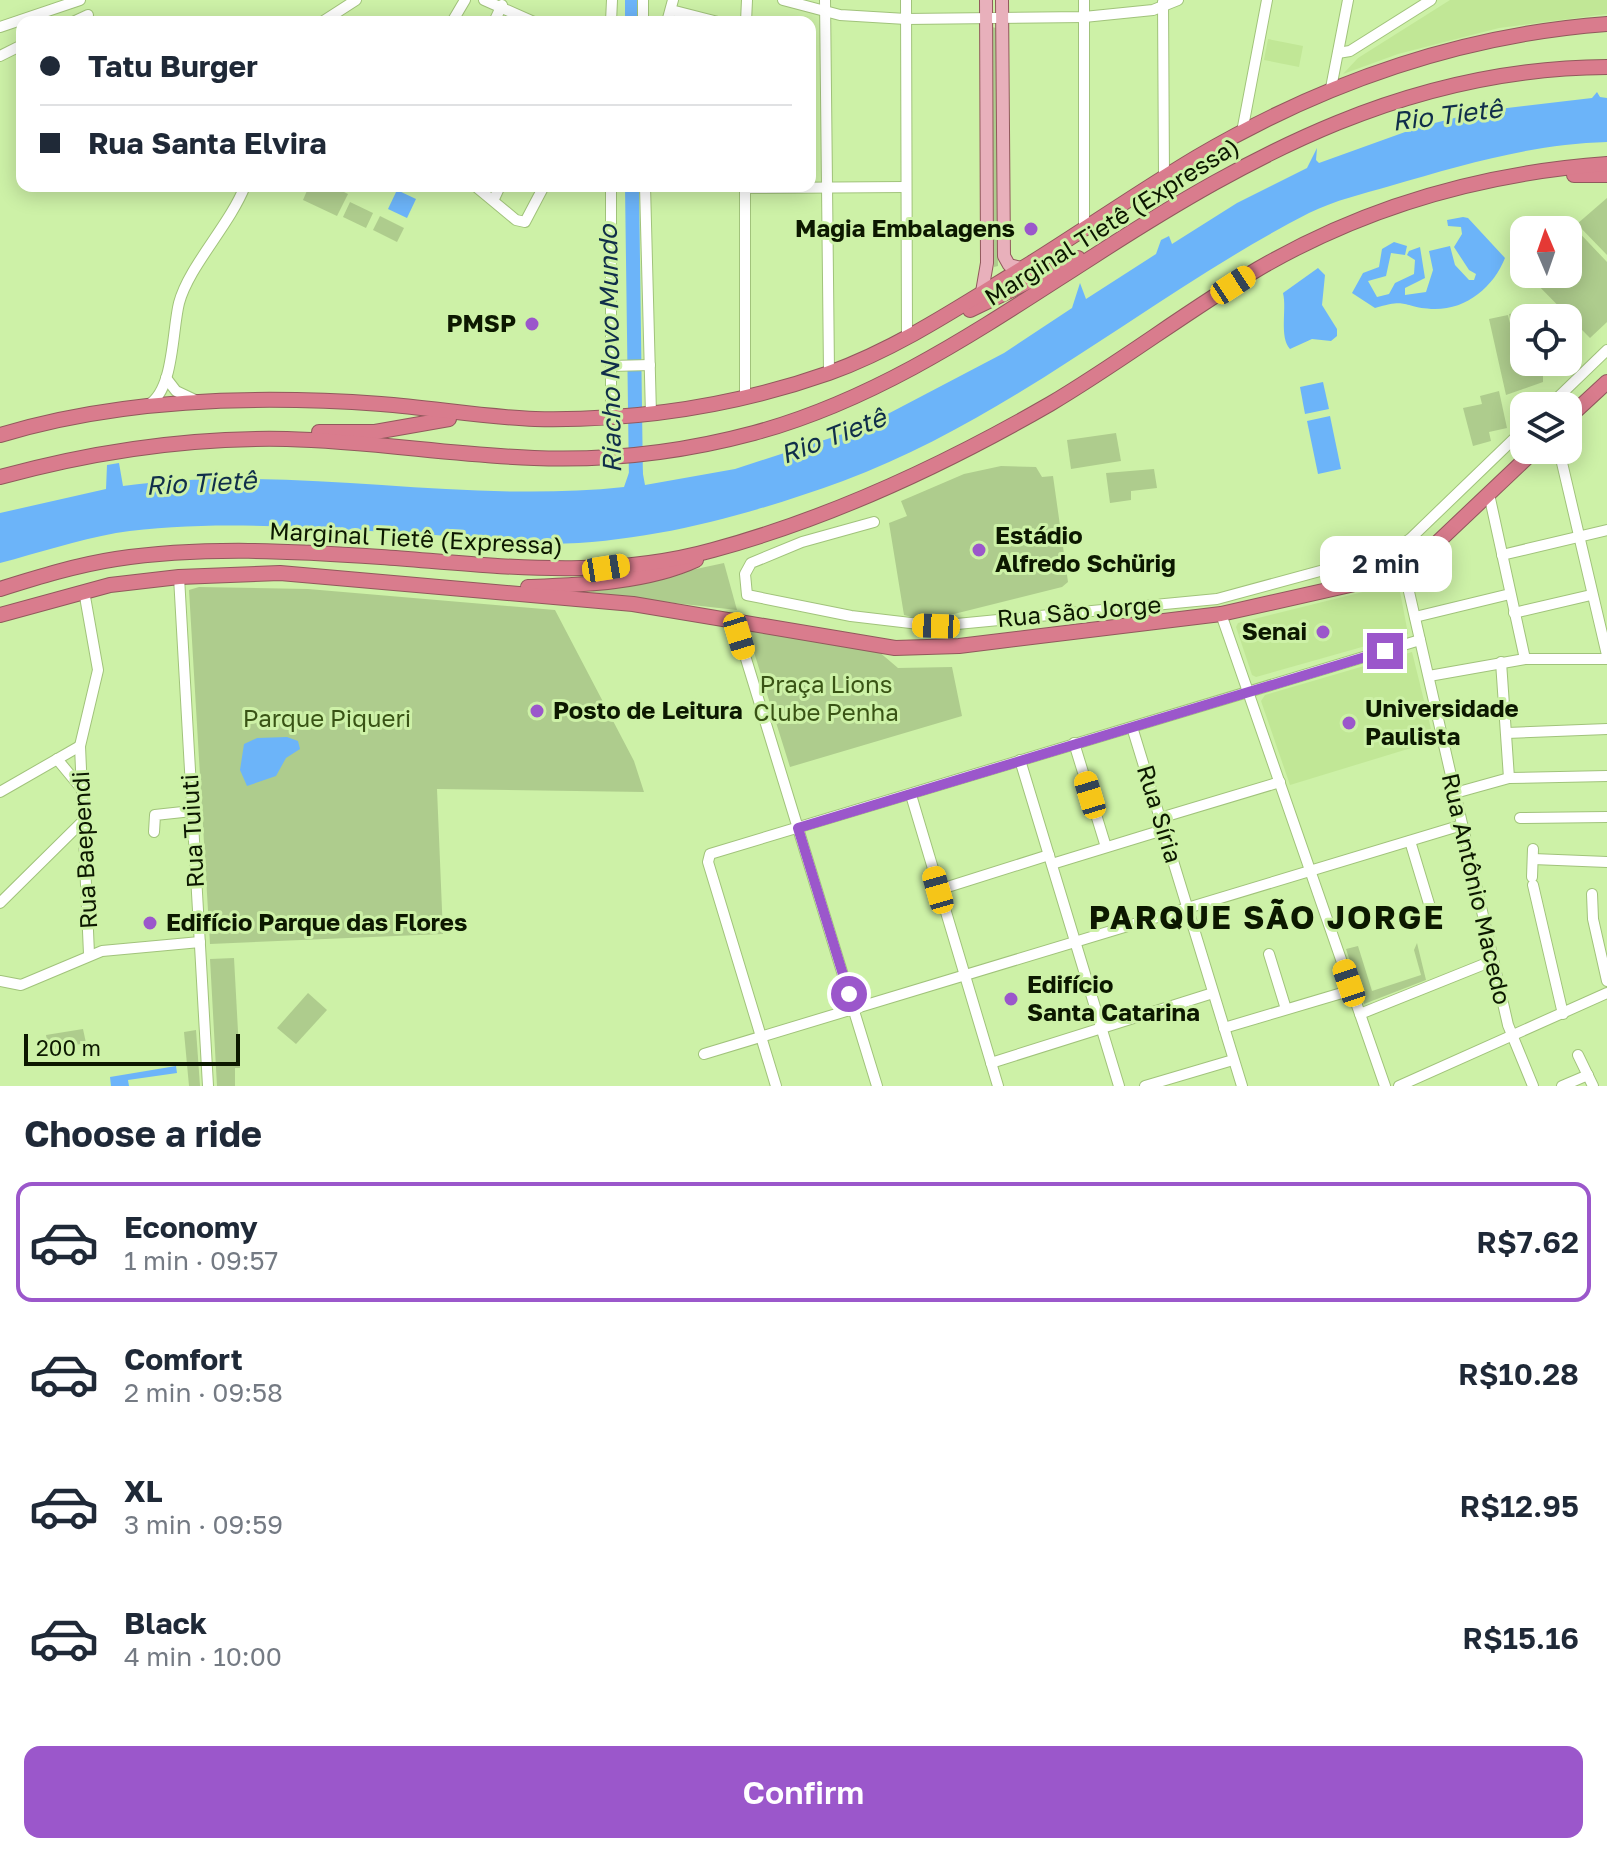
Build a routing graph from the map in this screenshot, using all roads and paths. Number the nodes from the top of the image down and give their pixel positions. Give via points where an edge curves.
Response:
1 (80, 0) edge
2 (356, 0) edge
3 (484, 0) edge
4 (783, 0) edge
5 (906, 0) edge
6 (986, 0) edge
7 (1002, 0) edge
8 (1084, 0) edge
9 (1178, 0) edge
10 (1267, 0) edge
11 (1348, 0) edge
12 (1431, 0) edge
13 (1163, 4) edge
14 (502, 5) junction
15 (672, 5) edge
16 (825, 6) edge
17 (33, 16) edge
18 (331, 16) edge
19 (497, 16) edge
20 (523, 16) edge
21 (702, 16) edge
22 (1084, 17) junction
23 (986, 18) junction
24 (1002, 18) junction
25 (906, 19) junction
26 (1607, 24) edge
27 (1338, 53) junction
28 (1607, 58) edge
29 (1577, 67) junction
30 (1607, 67) edge
31 (1331, 88) junction
32 (1242, 132) junction
33 (1607, 164) edge
34 (1542, 170) junction
35 (1607, 175) edge
36 (1164, 178) junction
37 (816, 186) edge
38 (825, 186) junction
39 (906, 187) junction
40 (242, 192) edge
41 (484, 192) edge
42 (497, 192) edge
43 (541, 192) edge
44 (611, 192) edge
45 (645, 192) edge
46 (745, 192) edge
47 (494, 199) junction
48 (1084, 229) junction
49 (1097, 254) junction
50 (1021, 268) junction
51 (982, 292) junction
52 (932, 325) junction
53 (907, 338) junction
54 (1607, 350) edge
55 (644, 365) junction
56 (611, 366) junction
57 (829, 372) junction
58 (166, 378) junction
59 (1607, 382) edge
60 (1564, 392) edge
61 (745, 396) junction
62 (206, 403) junction
63 (1582, 405) edge
64 (146, 407) junction
65 (647, 414) junction
66 (493, 416) junction
67 (617, 417) junction
68 (0, 435) edge
69 (288, 439) junction
70 (1510, 442) edge
71 (1520, 464) edge
72 (1562, 464) edge
73 (0, 477) edge
74 (1489, 494) junction
75 (874, 522) dead end
76 (1607, 530) edge
77 (1579, 536) junction
78 (1399, 548) junction
79 (710, 551) junction
80 (1502, 555) junction
81 (1405, 571) junction
82 (179, 577) junction
83 (445, 587) junction
84 (0, 589) edge
85 (84, 591) junction
86 (1510, 594) junction
87 (1591, 595) junction
88 (1514, 613) junction
89 (1221, 614) junction
90 (0, 615) edge
91 (1415, 617) junction
92 (738, 620) junction
93 (1420, 640) junction
94 (1607, 657) edge
95 (1525, 659) junction
96 (1501, 662) junction
97 (1429, 676) junction
98 (1248, 691) junction
99 (1132, 727) junction
100 (1607, 729) edge
101 (1507, 733) junction
102 (1074, 743) junction
103 (80, 746) junction
104 (57, 759) junction
105 (1020, 760) junction
106 (1607, 776) edge
107 (1509, 778) junction
108 (1280, 782) junction
109 (82, 789) junction
110 (0, 792) edge
111 (1455, 793) junction
112 (911, 795) junction
113 (192, 811) junction
114 (1607, 817) edge
115 (1160, 818) junction
116 (1520, 818) dead end
117 (84, 820) junction
118 (1462, 825) junction
119 (798, 828) junction
120 (1163, 830) junction
121 (154, 832) dead end
122 (1410, 841) junction
123 (1106, 847) junction
124 (1050, 860) junction
125 (1607, 862) edge
126 (1311, 872) junction
127 (938, 890) junction
128 (1592, 894) dead end
129 (0, 903) edge
130 (1188, 909) junction
131 (1433, 917) dead end
132 (200, 942) junction
133 (1076, 942) junction
134 (89, 954) junction
135 (1269, 954) dead end
136 (1492, 961) junction
137 (963, 976) junction
138 (0, 981) edge
139 (1607, 981) edge
140 (1352, 990) junction
141 (1213, 993) junction
142 (1607, 993) edge
143 (854, 1009) junction
144 (1286, 1009) junction
145 (1562, 1010) junction
146 (1360, 1014) junction
147 (1224, 1028) junction
148 (1101, 1029) junction
149 (1513, 1036) junction
150 (761, 1037) junction
151 (704, 1054) dead end
152 (1578, 1055) dead end
153 (1233, 1060) junction
154 (991, 1063) junction
155 (1588, 1075) junction
156 (208, 1086) edge
157 (776, 1086) edge
158 (877, 1086) edge
159 (998, 1086) edge
160 (1119, 1086) edge
161 (1145, 1086) edge
162 (1242, 1086) edge
163 (1385, 1086) edge
164 (1399, 1086) edge
165 (1533, 1086) edge
166 (1562, 1086) edge
167 (1593, 1086) edge

1 - 17 street
2 - 18 street
3 - 14 street
4 - 16 street
5 - 25 street
6 - 23 main road
7 - 24 main road
8 - 22 street
9 - 13 street
10 - 32 street
11 - 27 street
12 - 27 street via 1350,51
13 - 22 street
13 - 36 street
14 - 19 street
14 - 20 street
15 - 21 street
16 - 25 street
16 - 38 street
22 - 24 street
22 - 48 street
23 - 24 street
23 - 25 street
23 - 51 main road via 987,263
24 - 50 main road via 1004,256 1009,265
25 - 39 street
26 - 31 highway via 1553,28 1444,50
27 - 31 street
28 - 29 highway
29 - 30 highway, Marginal Tietê (Expressa)
29 - 49 highway, Marginal Tietê (Expressa) via 1452,84 1305,133 1240,166
31 - 32 highway
32 - 36 highway
33 - 34 highway, Marginal Tietê (Expressa)
34 - 35 highway
34 - 79 highway, Marginal Tietê (Expressa) via 1445,189 1347,224 1259,268 1053,402 953,458 868,495
36 - 48 highway
37 - 38 street
38 - 39 street
38 - 57 street
39 - 53 street
40 - 58 street via 182,294
41 - 47 street
42 - 47 street
43 - 47 street via 527,221 516,220
44 - 56 street
45 - 55 street
46 - 61 street
48 - 50 highway
49 - 52 highway via 1074,259
49 - 69 highway, Marginal Tietê (Expressa) via 908,371 841,403 756,433 652,453 537,458
50 - 51 highway
51 - 52 highway
52 - 53 highway
53 - 57 highway
54 - 60 street
55 - 56 street
55 - 65 street
56 - 67 street
57 - 61 highway
58 - 62 street via 176,391
58 - 64 street via 160,398
59 - 63 highway
61 - 65 highway
62 - 64 highway
62 - 66 highway via 383,404
64 - 68 highway
65 - 67 highway
66 - 67 highway
66 - 69 highway via 427,420 366,433 309,432
69 - 73 highway via 203,439 142,446
70 - 78 street, Rua São Jorge
71 - 74 highway
72 - 77 street
74 - 80 street
74 - 81 highway
75 - 78 street, Rua São Jorge via 751,563 745,574 747,595 936,626 1217,599
76 - 77 street
77 - 80 street
77 - 87 street
78 - 81 street, Rua Antônio Macedo
79 - 83 highway via 679,566 594,583
79 - 84 highway, Marginal Tietê (Expressa) via 606,568 520,570 381,557 208,552 116,559
80 - 86 street
81 - 89 highway
81 - 91 street, Rua Antônio Macedo
82 - 83 highway via 280,573
82 - 85 highway
82 - 113 street, Rua Tuiuti
83 - 92 highway via 633,604
85 - 90 highway
85 - 103 street, Rua Baependi via 98,670
86 - 88 street
86 - 91 street
87 - 88 street
87 - 94 street
88 - 95 street
89 - 92 highway via 912,649
89 - 98 street
91 - 93 street, Rua Antônio Macedo
92 - 119 street
93 - 97 street, Rua Antônio Macedo
93 - 98 street
94 - 95 street
95 - 96 street
96 - 97 street
96 - 101 street
97 - 111 street, Rua Antônio Macedo
98 - 99 street
98 - 108 street
99 - 102 street
99 - 115 street, Rua Síria
100 - 101 street
101 - 107 street
102 - 105 street
102 - 123 street
103 - 104 street
103 - 109 street, Rua Baependi
104 - 109 street
104 - 110 street
105 - 112 street
105 - 124 street
106 - 107 street
107 - 111 street
108 - 115 street
108 - 126 street
109 - 117 street, Rua Baependi
111 - 118 street, Rua Antônio Macedo
112 - 119 street
112 - 127 street
113 - 121 street via 155,815
113 - 132 street, Rua Tuiuti
114 - 116 street
115 - 120 street, Rua Síria
117 - 129 street
117 - 134 street, Rua Baependi
118 - 122 street
118 - 136 street, Rua Antônio Macedo
119 - 143 street
119 - 150 street via 708,857
120 - 123 street
120 - 130 street, Rua Síria
122 - 126 street
122 - 131 street
123 - 124 street
124 - 127 street
124 - 133 street
125 - 145 street via 1533,854 1532,881
126 - 130 street
126 - 140 street
127 - 137 street
128 - 139 street
130 - 133 street
130 - 141 street, Rua Síria
132 - 134 street
132 - 156 street, Rua Tuiuti
133 - 137 street
133 - 148 street
134 - 138 street via 24,984
135 - 144 street
136 - 146 street
136 - 149 street, Rua Antônio Macedo
137 - 143 street
137 - 154 street
140 - 144 street
140 - 146 street
141 - 147 street, Rua Síria
141 - 148 street
142 - 145 street
143 - 150 street
143 - 158 street
144 - 147 street
145 - 149 street
146 - 163 street
147 - 153 street, Rua Síria
148 - 154 street
148 - 160 street
149 - 164 street
149 - 165 street, Rua Antônio Macedo
150 - 151 street
150 - 157 street
152 - 155 street
153 - 161 street
153 - 162 street, Rua Síria
154 - 159 street
155 - 166 street
155 - 167 street

